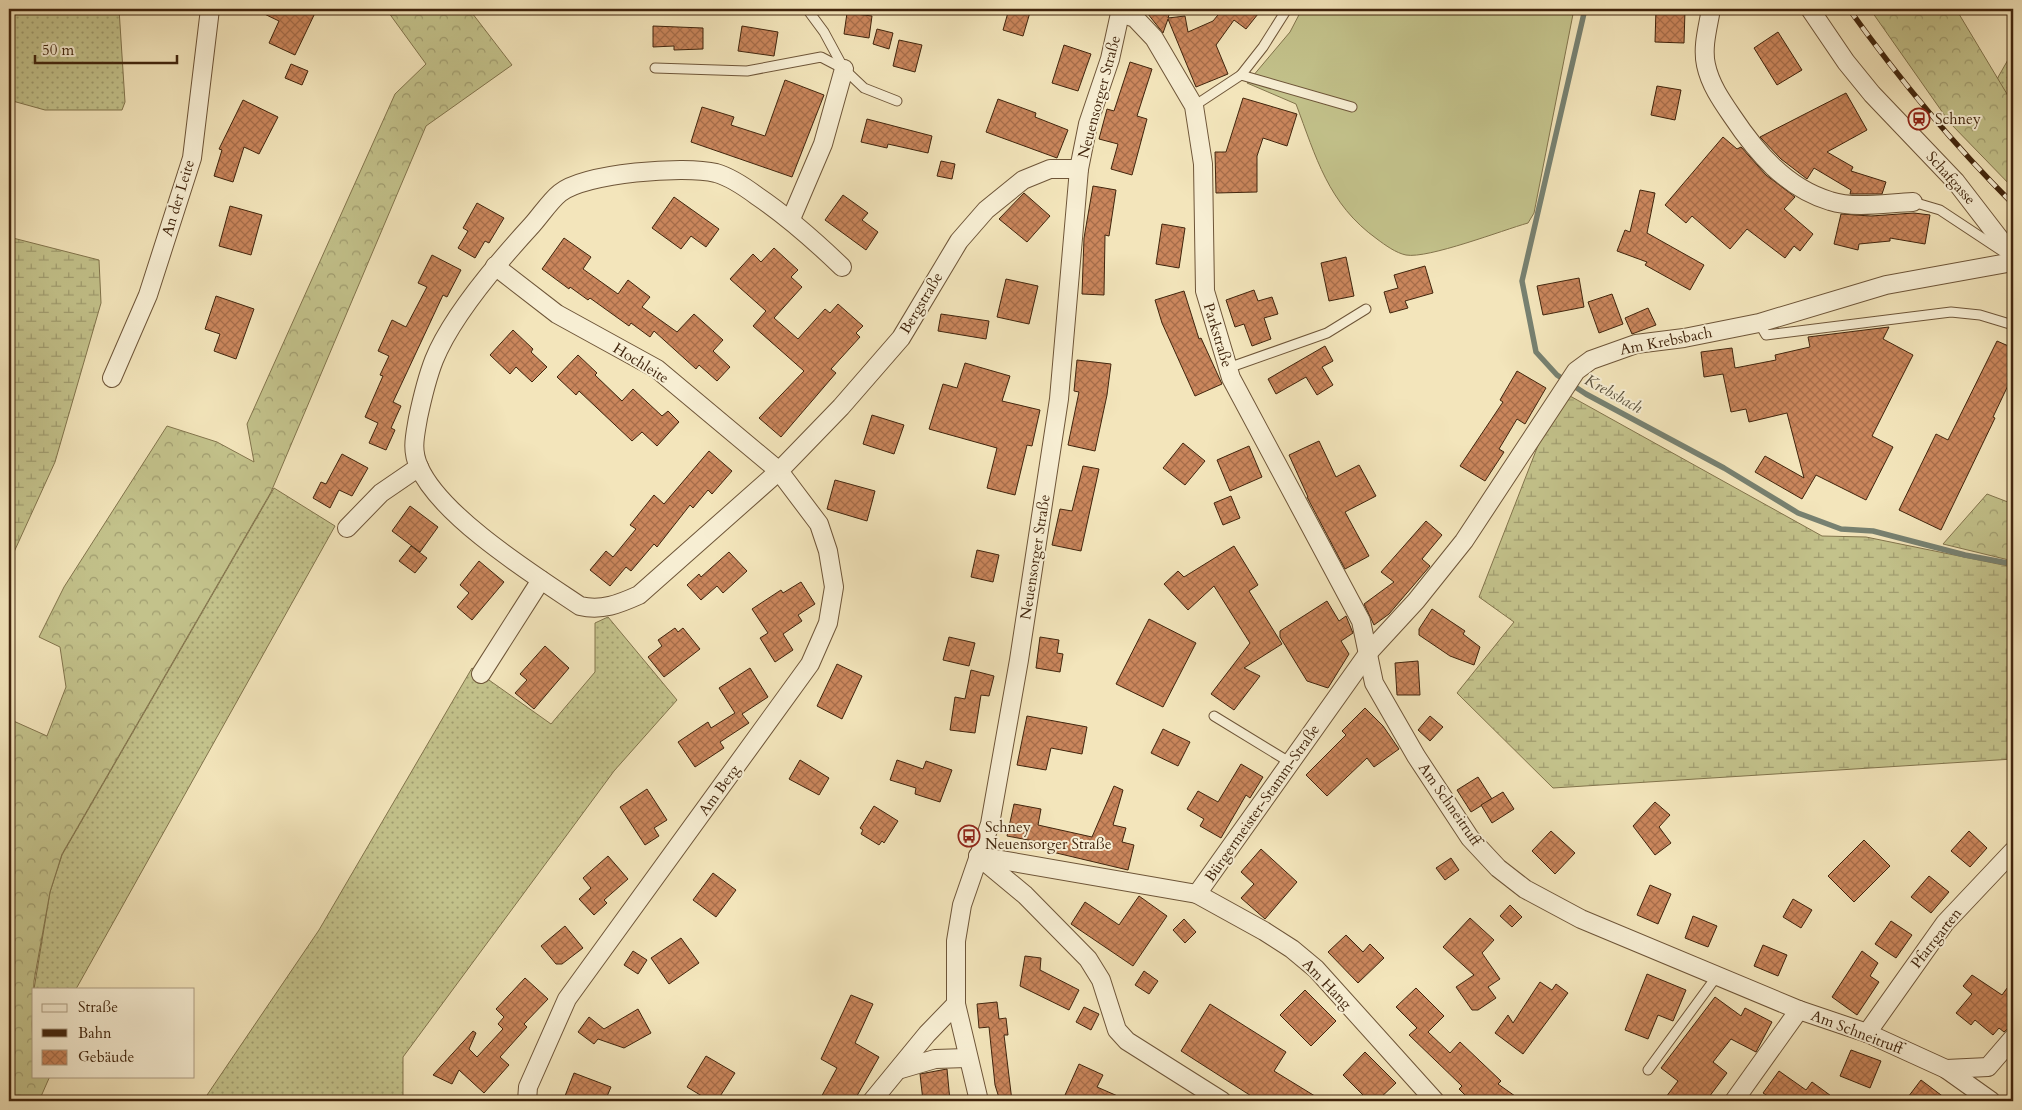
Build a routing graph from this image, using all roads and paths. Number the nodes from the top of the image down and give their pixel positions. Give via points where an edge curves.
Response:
1 (210, 9) edge
2 (807, 9) edge
3 (1287, 9) edge
4 (1711, 9) edge
5 (1810, 9) edge
6 (1121, 11) edge
7 (655, 68) dead end
8 (844, 68) junction
9 (1241, 75) junction
10 (897, 101) dead end
11 (1194, 106) junction
12 (1352, 107) dead end
13 (1079, 170) junction
14 (1913, 202) joint
15 (791, 219) junction
16 (2013, 259) edge
17 (495, 266) junction
18 (842, 267) dead end
19 (1366, 309) dead end
20 (1759, 323) junction
21 (2013, 325) edge
22 (1228, 368) junction
23 (112, 378) dead end
24 (418, 466) junction
25 (779, 471) junction
26 (347, 528) dead end
27 (540, 580) junction
28 (1369, 652) junction
29 (480, 674) dead end
30 (1214, 716) dead end
31 (1290, 762) junction
32 (2013, 851) edge
33 (978, 856) junction
34 (1197, 894) junction
35 (1717, 976) junction
36 (956, 1004) junction
37 (1799, 1010) junction
38 (1867, 1033) junction
39 (2013, 1038) edge
40 (967, 1058) junction
41 (901, 1068) junction
42 (1946, 1069) junction
43 (1648, 1070) dead end
44 (1986, 1100) edge
45 (527, 1101) edge
46 (872, 1101) edge
47 (979, 1101) edge
48 (1222, 1101) edge
49 (1435, 1101) edge
50 (1734, 1101) edge

1 - 23 street, An der Leite via 192,158 148,295
2 - 8 lane
3 - 9 lane
4 - 14 street via 1705,50 1710,79 1740,127 1768,163 1794,184 1832,202
5 - 16 street, Schafgasse via 1846,62 1956,182
6 - 11 street, Parkstraße via 1135,18 1154,38
6 - 13 street, Neuensorger Straße via 1110,59 1088,124
7 - 8 lane via 747,71 821,58
8 - 10 lane via 864,88
8 - 15 street via 823,144
9 - 11 lane
9 - 12 lane
11 - 22 street, Parkstraße via 1203,164 1205,291
13 - 25 street, Bergstraße via 1050,169 1023,180 986,210 959,240 901,338
13 - 33 street, Neuensorger Straße via 1066,345 1052,453 990,824
14 - 16 lane via 1940,210
15 - 17 street via 741,185 716,173 657,171 606,177 580,183 561,192
15 - 18 street
16 - 20 street, Am Krebsbach via 1886,285
17 - 24 street via 434,359 412,449
17 - 25 street, Hochleite via 557,314 657,369
19 - 22 lane via 1327,333
20 - 21 lane via 1766,335 1951,312 1980,315
20 - 28 street, Am Krebsbach via 1636,344 1591,360 1576,372 1464,541 1416,601
22 - 28 street, Parkstraße via 1361,621
24 - 26 street via 381,493
24 - 27 street, Bergstraße via 426,481 465,523
25 - 27 street, Bergstraße via 639,595 614,606 595,609 580,606
25 - 45 street, Am Berg via 819,524 828,551 834,588 828,623 810,664 568,998 528,1087
27 - 29 street
28 - 31 street, Bürgermeister-Stamm-Straße
28 - 35 street, Am Schneitruff via 1374,683 1416,756 1470,838 1498,868 1525,889 1582,919
30 - 31 lane
31 - 34 street, Bürgermeister-Stamm-Straße
32 - 38 street, Pfarrgarten via 1945,923
33 - 34 street, Bürgermeister-Stamm-Straße
33 - 36 street, Neuensorger Straße via 962,905 956,941
33 - 48 street via 1025,895 1088,959 1101,980 1117,1030 1127,1041
34 - 49 street, Am Hang via 1264,931 1304,959
35 - 37 street, Am Schneitruff
35 - 43 lane
36 - 40 street, Neuensorger Straße
36 - 41 street
37 - 38 street, Am Schneitruff
37 - 50 street
38 - 42 street, Am Schneitruff
39 - 42 street via 1988,1067
40 - 41 street via 935,1058
40 - 47 street, Neuensorger Straße
41 - 46 street
42 - 44 street, Am Schneitruff

